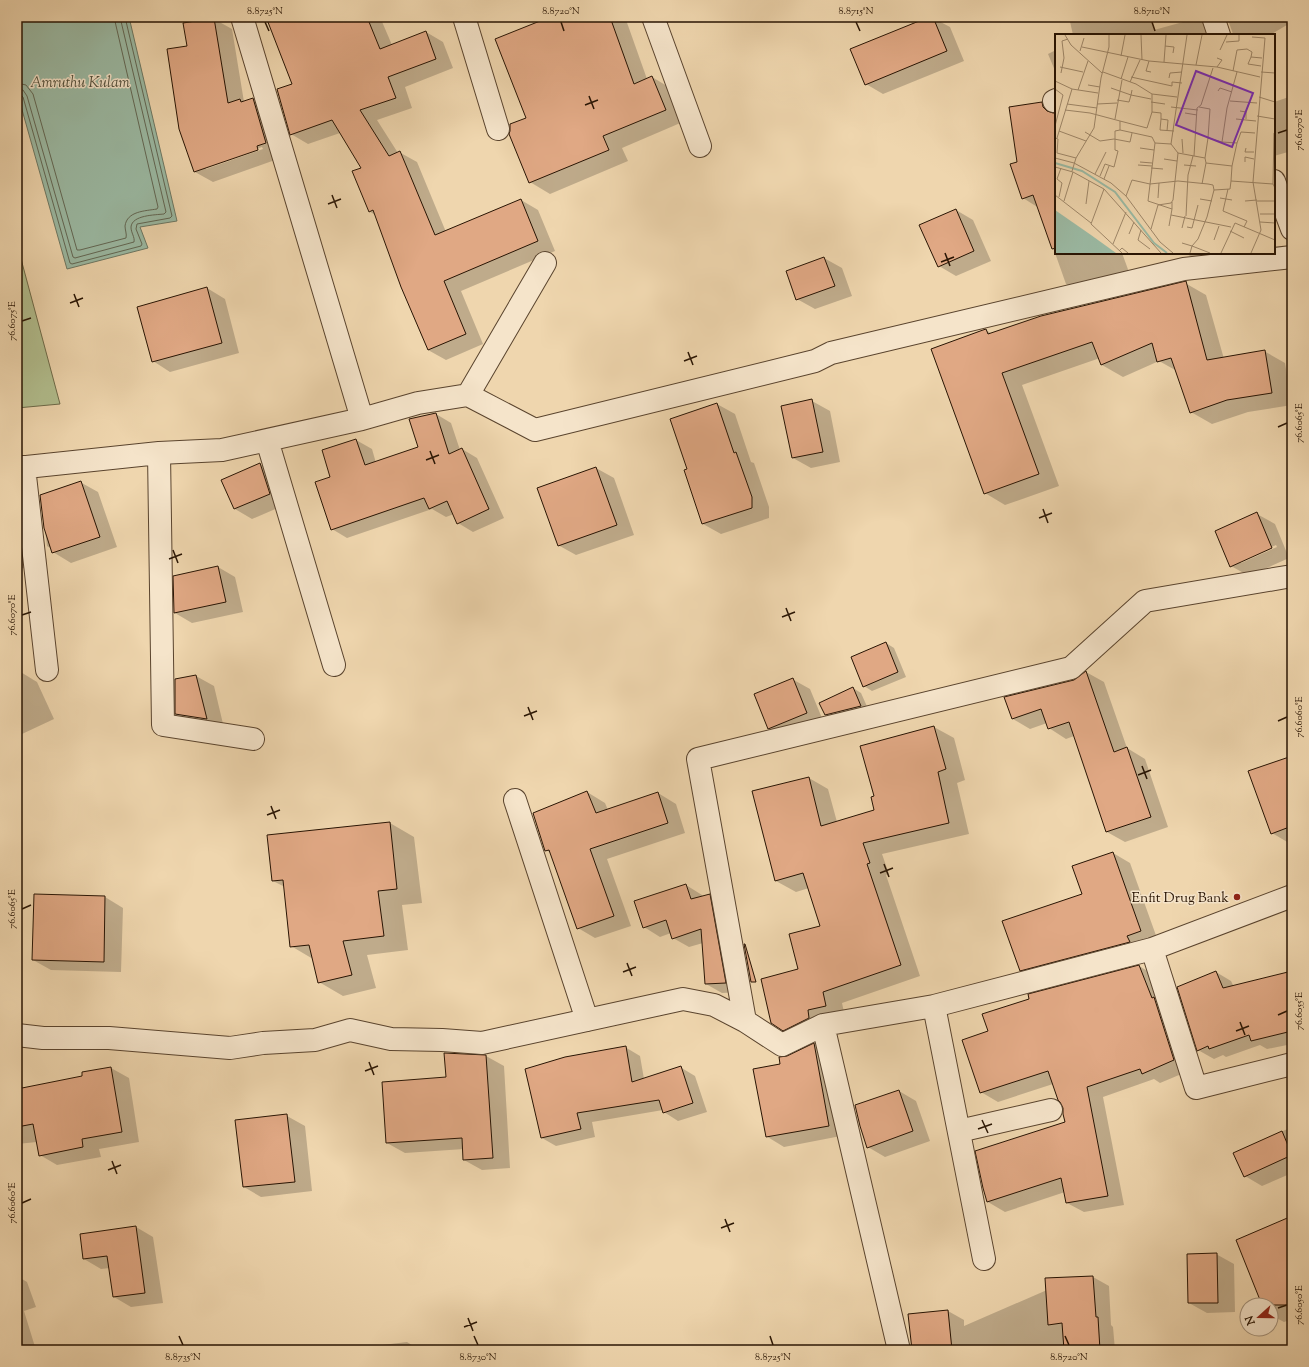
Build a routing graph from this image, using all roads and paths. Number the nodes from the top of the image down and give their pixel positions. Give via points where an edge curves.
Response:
1 (242, 17) edge
2 (464, 17) edge
3 (653, 17) edge
4 (1213, 17) edge
5 (1219, 34) edge
6 (498, 129) dead end
7 (700, 146) dead end
8 (1275, 184) edge
9 (1292, 228) edge
10 (1292, 257) edge
11 (545, 263) dead end
12 (468, 395) junction
13 (362, 419) junction
14 (267, 440) junction
15 (159, 454) junction
16 (20, 467) edge
17 (1292, 576) edge
18 (334, 665) dead end
19 (47, 670) dead end
20 (253, 738) dead end
21 (515, 800) dead end
22 (1292, 896) edge
23 (1152, 949) junction
24 (934, 1006) junction
25 (587, 1020) junction
26 (745, 1021) junction
27 (823, 1025) junction
28 (17, 1035) edge
29 (1292, 1064) edge
30 (1051, 1110) dead end
31 (959, 1131) junction
32 (984, 1258) dead end
33 (899, 1350) edge

1 - 13 street
2 - 6 street
3 - 7 street
4 - 5 street
8 - 9 street
10 - 12 street via 1184,269 831,353 815,361 535,430
11 - 12 street
12 - 13 street via 418,403
13 - 14 street
14 - 15 street via 222,450
14 - 18 street
15 - 16 street
15 - 20 street via 163,725
16 - 19 street
17 - 26 street via 1145,601 1071,668 698,759
21 - 25 street
22 - 23 street
23 - 24 street
23 - 29 street via 1196,1088
24 - 27 street
24 - 31 street
25 - 26 street via 683,999 714,1005
25 - 28 street via 482,1043 391,1039 350,1030 315,1040 230,1048 109,1038 43,1038
26 - 27 street via 782,1046
27 - 33 street
30 - 31 street
31 - 32 street

